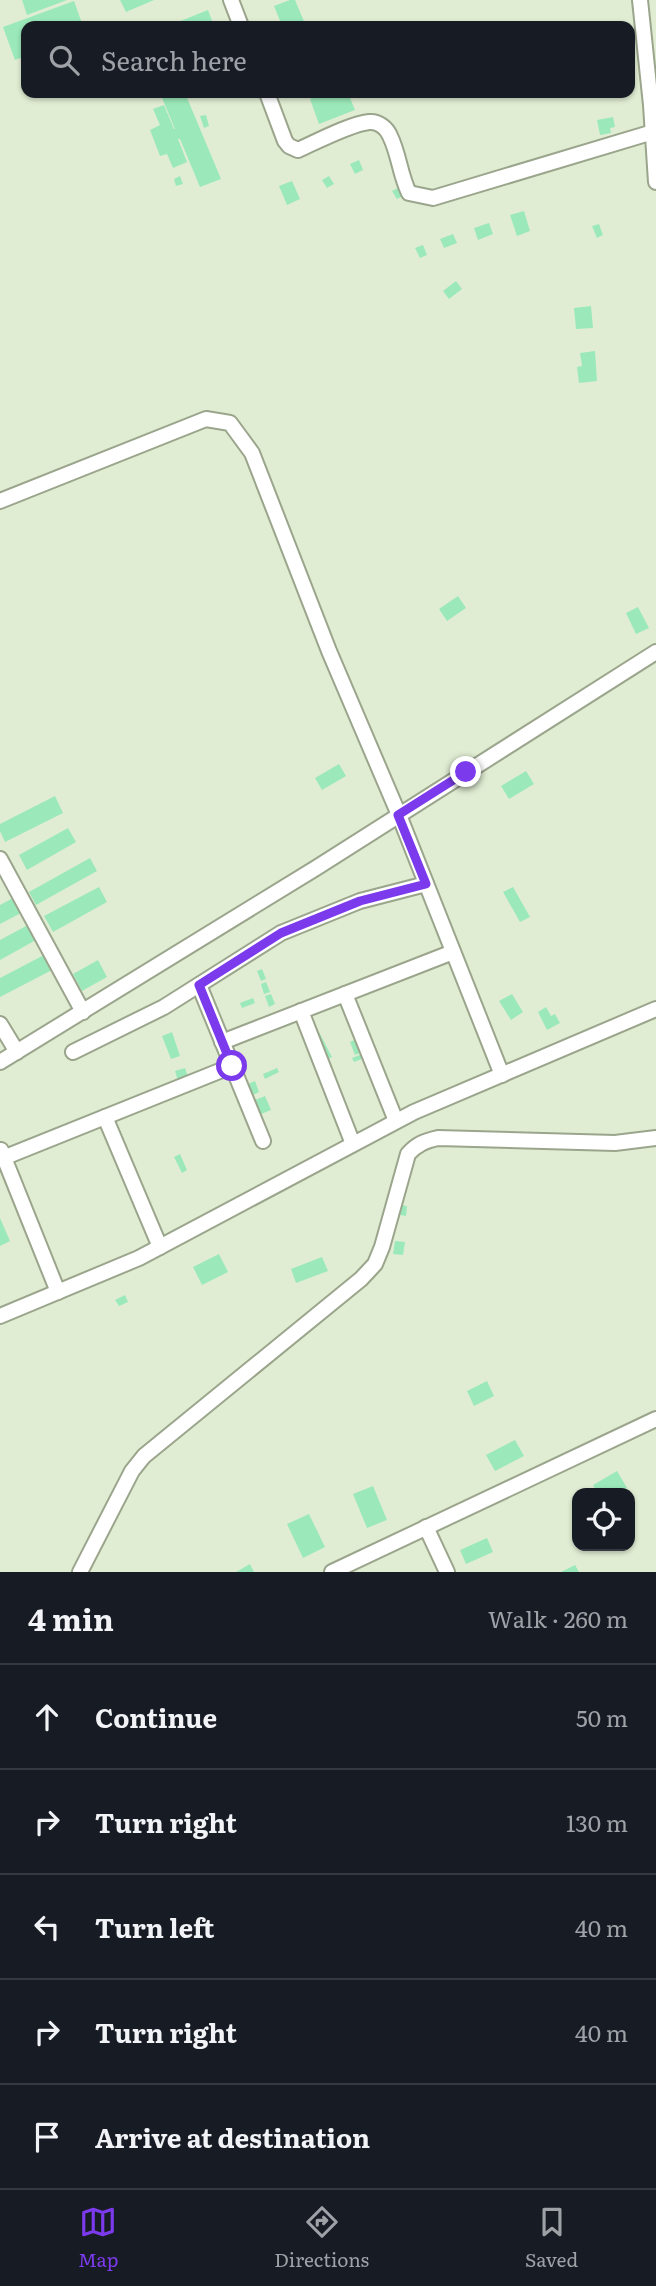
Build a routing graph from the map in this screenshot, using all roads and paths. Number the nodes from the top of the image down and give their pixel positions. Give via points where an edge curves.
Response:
1 (230, 0) edge
2 (640, 0) edge
3 (239, 21) edge
4 (269, 98) edge
5 (653, 132) junction
6 (656, 182) edge
7 (0, 501) edge
8 (656, 652) edge
9 (398, 815) junction
10 (0, 859) edge
11 (426, 884) junction
12 (453, 951) junction
13 (199, 985) junction
14 (345, 994) junction
15 (656, 1009) edge
16 (301, 1011) junction
17 (83, 1012) junction
18 (0, 1024) edge
19 (222, 1042) junction
20 (17, 1052) junction
21 (73, 1052) dead end
22 (0, 1062) edge
23 (232, 1066) junction
24 (502, 1075) junction
25 (105, 1117) junction
26 (396, 1121) junction
27 (656, 1138) edge
28 (263, 1141) dead end
29 (353, 1144) junction
30 (2, 1154) edge
31 (160, 1247) junction
32 (58, 1292) junction
33 (0, 1316) edge
34 (656, 1419) edge
35 (426, 1527) junction
36 (80, 1572) edge
37 (332, 1572) edge
38 (447, 1572) edge

1 - 3 street
2 - 5 street
4 - 5 street via 285,141 298,149 371,121 382,125 390,135 409,193 433,198
5 - 6 street
7 - 9 street via 205,419 230,423 253,453 328,651
8 - 9 street
9 - 11 street
9 - 17 street
10 - 17 street
11 - 12 street
11 - 13 street via 360,901 281,933
12 - 14 street
12 - 24 street
13 - 19 street
13 - 21 street
14 - 16 street
14 - 26 street
15 - 24 street
16 - 19 street
16 - 29 street
17 - 20 street
18 - 20 street
19 - 23 street
20 - 22 street
23 - 25 street
23 - 28 street
24 - 26 street
25 - 30 street
25 - 31 street
26 - 29 street
27 - 36 street via 615,1143 438,1138 415,1146 408,1154 375,1264 144,1456
29 - 31 street
30 - 32 street
31 - 32 street
32 - 33 street
34 - 35 street
35 - 37 street
35 - 38 street

